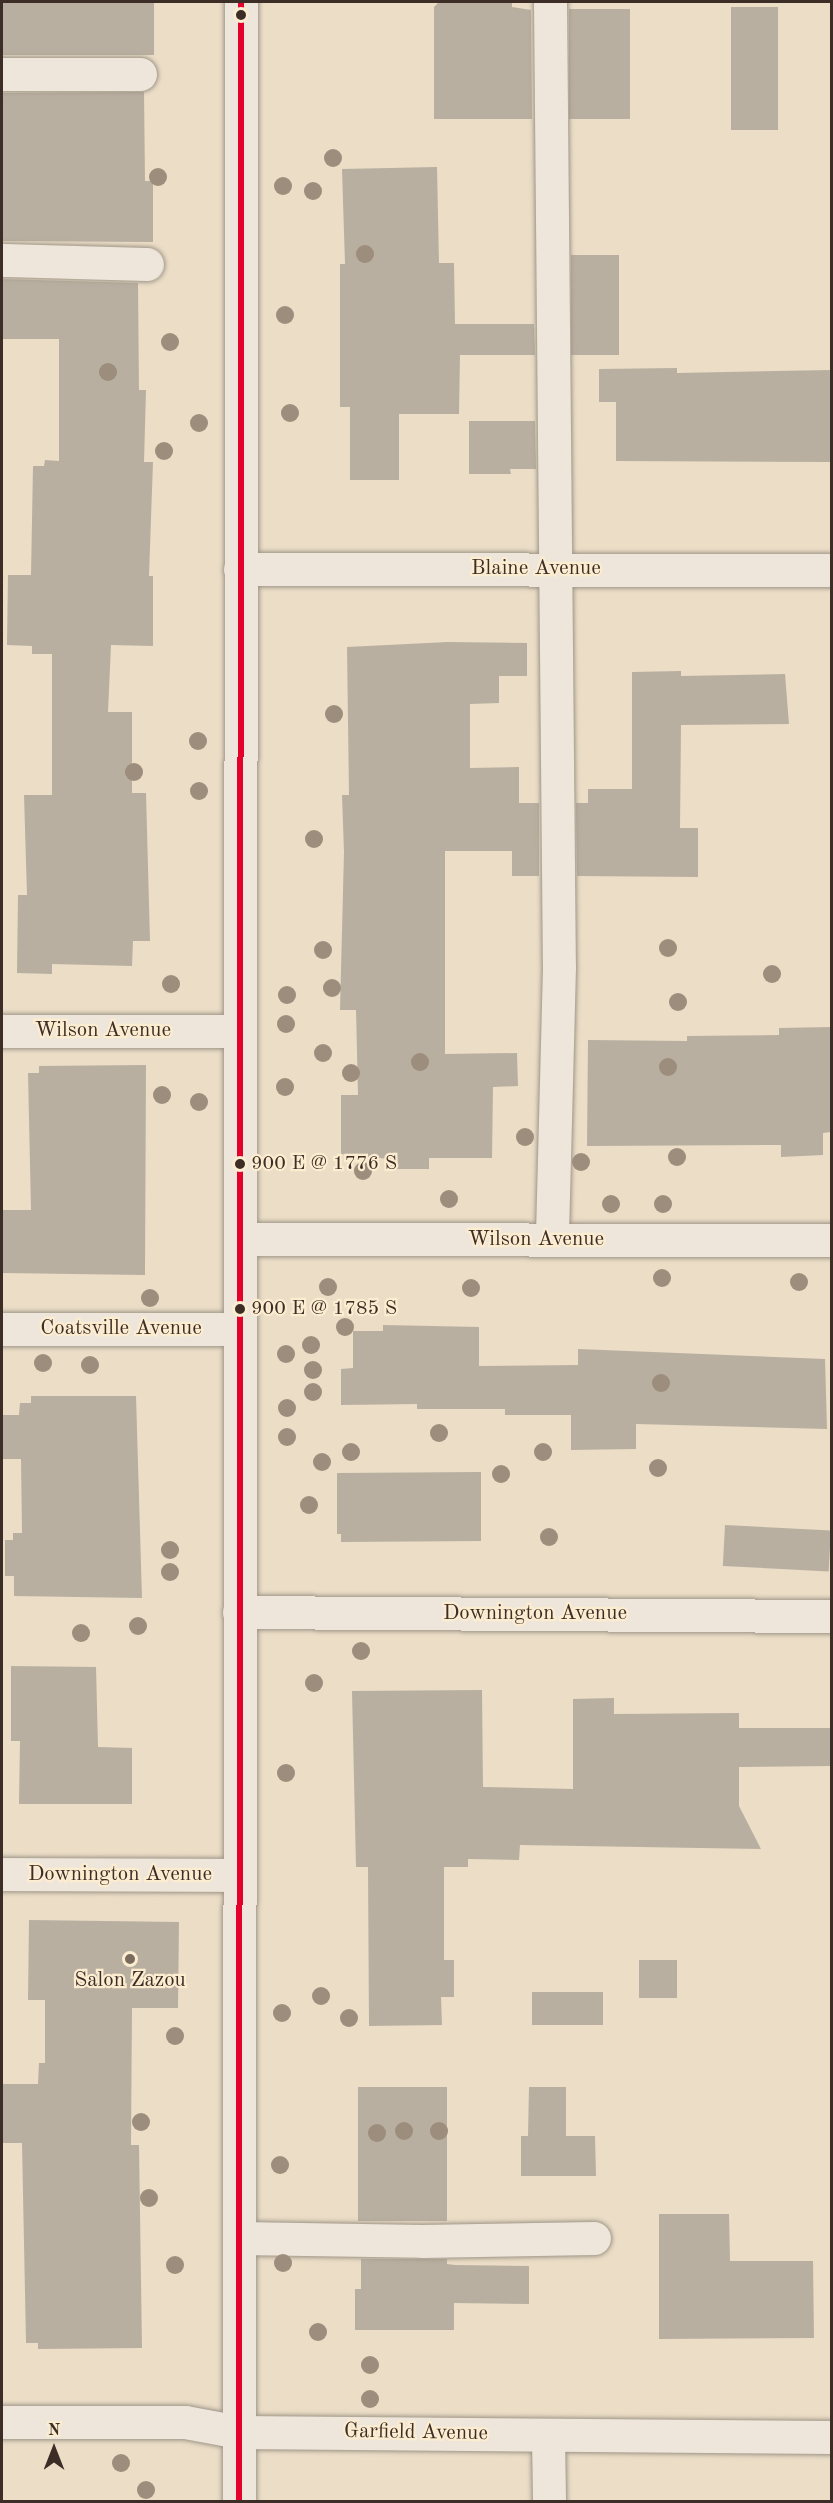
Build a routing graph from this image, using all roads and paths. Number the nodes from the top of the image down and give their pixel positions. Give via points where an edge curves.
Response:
1 (241, 2) edge
2 (550, 2) edge
3 (2, 74) edge
4 (140, 74) dead end
5 (2, 261) edge
6 (147, 264) dead end
7 (240, 569) junction
8 (557, 569) junction
9 (831, 570) edge
10 (2, 1031) edge
11 (240, 1031) junction
12 (240, 1239) junction
13 (552, 1240) junction
14 (831, 1240) edge
15 (2, 1329) edge
16 (240, 1329) junction
17 (239, 1612) junction
18 (831, 1616) edge
19 (2, 1874) edge
20 (239, 1875) junction
21 (239, 2238) junction
22 (594, 2238) dead end
23 (2, 2421) edge
24 (239, 2432) junction
25 (548, 2434) junction
26 (831, 2437) edge
27 (239, 2502) edge
28 (549, 2502) edge

1 - 7 street
2 - 8 street
3 - 4 street
5 - 6 street
7 - 8 street, Blaine Avenue
7 - 11 street
8 - 9 street, Blaine Avenue
8 - 13 street via 559,967
10 - 11 street, Wilson Avenue
11 - 12 street
12 - 13 street, Wilson Avenue
12 - 16 street
13 - 14 street, Wilson Avenue
15 - 16 street, Coatsville Avenue
16 - 17 street
17 - 18 street, Downington Avenue
17 - 20 street
19 - 20 street, Downington Avenue
20 - 21 street
21 - 22 street
21 - 24 street
23 - 24 street, Garfield Avenue via 185,2422
24 - 25 street, Garfield Avenue
24 - 27 street
25 - 26 street, Garfield Avenue
25 - 28 street

